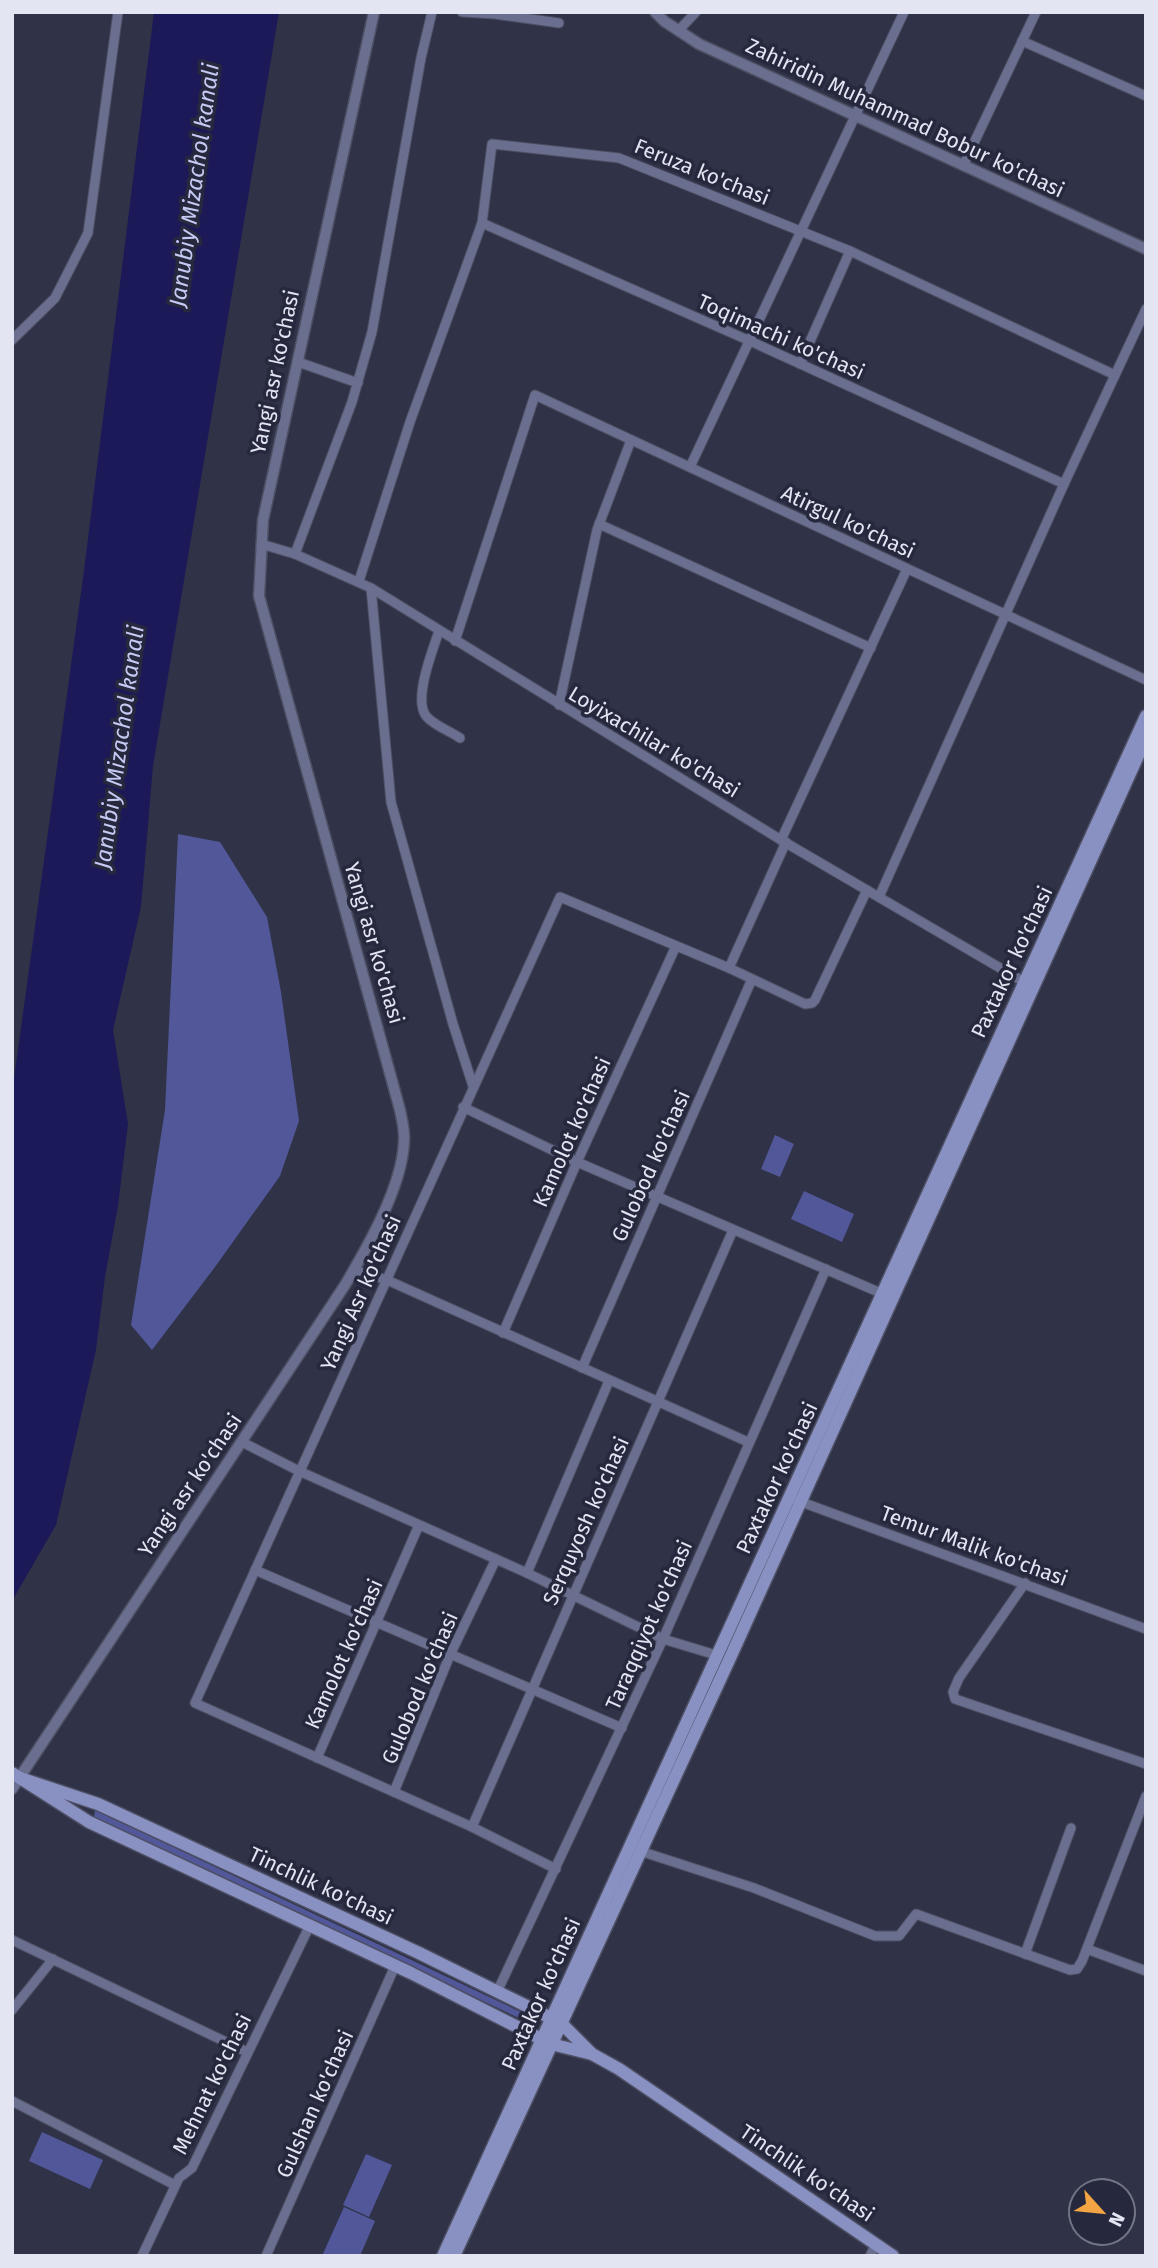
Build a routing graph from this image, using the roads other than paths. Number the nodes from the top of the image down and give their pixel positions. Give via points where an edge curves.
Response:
1 (118, 12) edge
2 (374, 12) edge
3 (432, 12) edge
4 (462, 12) edge
5 (655, 12) edge
6 (696, 12) edge
7 (904, 12) edge
8 (1036, 12) edge
9 (559, 23) dead end
10 (678, 31) junction
11 (1022, 41) junction
12 (1146, 96) edge
13 (855, 116) junction
14 (963, 166) junction
15 (482, 223) junction
16 (802, 230) junction
17 (1146, 249) edge
18 (850, 251) junction
19 (1146, 309) edge
20 (12, 340) edge
21 (750, 341) junction
22 (298, 362) junction
23 (800, 365) junction
24 (1115, 374) junction
25 (358, 383) junction
26 (631, 440) junction
27 (690, 467) junction
28 (1064, 484) junction
29 (600, 524) junction
30 (261, 544) junction
31 (295, 554) junction
32 (907, 569) junction
33 (359, 581) junction
34 (371, 588) junction
35 (1006, 615) junction
36 (439, 631) junction
37 (455, 641) junction
38 (871, 648) junction
39 (1146, 680) edge
40 (559, 705) junction
41 (1146, 716) edge
42 (460, 738) dead end
43 (1146, 738) edge
44 (784, 841) junction
45 (867, 890) junction
46 (879, 897) junction
47 (676, 946) junction
48 (729, 968) junction
49 (752, 979) junction
50 (1024, 982) junction
51 (473, 1086) junction
52 (463, 1107) junction
53 (577, 1162) junction
54 (656, 1196) junction
55 (733, 1230) junction
56 (825, 1269) junction
57 (354, 1270) junction
58 (387, 1280) junction
59 (883, 1294) junction
60 (503, 1333) junction
61 (582, 1368) junction
62 (609, 1381) junction
63 (658, 1401) junction
64 (242, 1442) junction
65 (748, 1443) junction
66 (299, 1471) junction
67 (795, 1499) junction
68 (419, 1525) junction
69 (496, 1559) junction
70 (256, 1570) junction
71 (527, 1573) junction
72 (1025, 1583) junction
73 (573, 1595) junction
74 (376, 1623) junction
75 (1146, 1629) edge
76 (663, 1639) junction
77 (450, 1655) junction
78 (716, 1655) junction
79 (531, 1689) junction
80 (622, 1728) junction
81 (317, 1758) junction
82 (1146, 1764) edge
83 (15, 1780) edge
84 (394, 1792) junction
85 (1146, 1796) edge
86 (472, 1827) junction
87 (1071, 1828) dead end
88 (640, 1851) junction
89 (556, 1869) junction
90 (310, 1925) junction
91 (12, 1940) edge
92 (1087, 1949) junction
93 (1025, 1954) junction
94 (53, 1959) junction
95 (395, 1966) junction
96 (1146, 1971) edge
97 (497, 1992) junction
98 (12, 2010) edge
99 (556, 2020) junction
100 (547, 2041) junction
101 (247, 2052) junction
102 (592, 2054) junction
103 (12, 2101) edge
104 (176, 2185) junction
105 (873, 2250) edge
106 (142, 2256) edge
107 (266, 2256) edge
108 (443, 2256) edge
109 (454, 2256) edge
110 (893, 2256) edge

1 - 20 street via 88,233 55,298
2 - 22 street, Yangi asr ko'chasi
3 - 25 street via 372,332
4 - 9 street
5 - 10 street, Zahiridin Muhammad Bobur ko'chasi
6 - 10 street
7 - 13 street
8 - 11 street
10 - 13 street, Zahiridin Muhammad Bobur ko'chasi
11 - 12 street
11 - 14 street
13 - 14 street, Zahiridin Muhammad Bobur ko'chasi
13 - 16 street
14 - 17 street, Zahiridin Muhammad Bobur ko'chasi
15 - 16 street, Feruza ko'chasi via 492,144 619,158
15 - 21 street, Toqimachi ko'chasi
15 - 33 street, Feruza ko'chasi
16 - 18 street, Feruza ko'chasi
16 - 21 street
18 - 23 street
18 - 24 street, Feruza ko'chasi
19 - 24 street
21 - 23 street, Toqimachi ko'chasi
21 - 27 street
22 - 25 street
22 - 30 street, Yangi asr ko'chasi
23 - 28 street, Toqimachi ko'chasi
24 - 28 street
25 - 31 street
26 - 27 street, Atirgul ko'chasi
26 - 29 street
26 - 37 street, Atirgul ko'chasi via 535,395
27 - 32 street, Atirgul ko'chasi
28 - 35 street
29 - 38 street
29 - 40 street
30 - 31 street, Loyixachilar ko'chasi
30 - 57 street, Yangi asr ko'chasi via 259,596 405,1138 402,1162 382,1217
31 - 33 street, Loyixachilar ko'chasi
32 - 35 street, Atirgul ko'chasi
32 - 38 street
33 - 34 street, Loyixachilar ko'chasi
34 - 36 street, Loyixachilar ko'chasi
34 - 51 street via 391,802
35 - 39 street, Atirgul ko'chasi
35 - 46 street
36 - 37 street, Loyixachilar ko'chasi
36 - 42 street via 421,692 423,711
37 - 40 street, Loyixachilar ko'chasi
38 - 44 street
40 - 44 street, Loyixachilar ko'chasi
41 - 50 main road, Paxtakor ko'chasi
43 - 67 main road, Paxtakor ko'chasi
44 - 45 street, Loyixachilar ko'chasi
44 - 48 street
45 - 46 street, Loyixachilar ko'chasi
45 - 49 street via 812,1003 805,1004
46 - 50 street, Loyixachilar ko'chasi
47 - 48 street
47 - 51 street, Yangi Asr ko'chasi via 560,897
47 - 53 street, Kamolot ko'chasi
48 - 49 street
49 - 54 street, Gulobod ko'chasi
50 - 59 main road, Paxtakor ko'chasi
51 - 52 street, Yangi Asr ko'chasi
52 - 53 street
52 - 58 street, Yangi Asr ko'chasi
53 - 54 street
53 - 60 street, Kamolot ko'chasi
54 - 55 street
54 - 61 street, Gulobod ko'chasi
55 - 56 street
55 - 63 street, Serquyosh ko'chasi
56 - 59 street
56 - 65 street, Taraqqiyot ko'chasi
57 - 58 street
57 - 64 street, Yangi asr ko'chasi
58 - 60 street
58 - 66 street, Yangi Asr ko'chasi
59 - 67 main road, Paxtakor ko'chasi
60 - 61 street
61 - 62 street
62 - 63 street
62 - 71 street
63 - 65 street
63 - 73 street, Serquyosh ko'chasi
64 - 66 street
64 - 83 street, Yangi asr ko'chasi
65 - 76 street, Taraqqiyot ko'chasi
66 - 68 street
66 - 70 street, Yangi Asr ko'chasi
67 - 72 street, Temur Malik ko'chasi
67 - 78 main road, Paxtakor ko'chasi
67 - 88 main road, Paxtakor ko'chasi
68 - 69 street
68 - 74 street, Kamolot ko'chasi
69 - 71 street
69 - 77 street, Gulobod ko'chasi
70 - 74 street
70 - 81 street, Yangi Asr ko'chasi via 195,1703
71 - 73 street
72 - 75 street, Temur Malik ko'chasi
72 - 82 street via 959,1678 955,1699
73 - 76 street
73 - 79 street, Serquyosh ko'chasi
74 - 77 street
74 - 81 street, Kamolot ko'chasi
76 - 78 street
76 - 80 street, Taraqqiyot ko'chasi
77 - 79 street
77 - 84 street, Gulobod ko'chasi
78 - 99 main road, Paxtakor ko'chasi
79 - 80 street
79 - 86 street, Serquyosh ko'chasi
80 - 89 street, Taraqqiyot ko'chasi
81 - 84 street
83 - 90 main road, Tinchlik ko'chasi via 89,1822
83 - 97 main road, Tinchlik ko'chasi via 98,1804
84 - 86 street
85 - 92 street
86 - 89 street
87 - 93 street
88 - 93 street via 754,1888 875,1936 899,1936 916,1914
88 - 99 main road, Paxtakor ko'chasi
89 - 97 street, Taraqqiyot ko'chasi
90 - 95 main road, Tinchlik ko'chasi
90 - 101 street, Mehnat ko'chasi
91 - 94 street
92 - 93 street via 1077,1969 1070,1970
92 - 96 street
94 - 98 street
94 - 101 street
95 - 100 main road, Tinchlik ko'chasi
95 - 107 street, Gulshan ko'chasi
97 - 99 main road, Tinchlik ko'chasi
99 - 100 main road, Paxtakor ko'chasi
99 - 102 main road, Tinchlik ko'chasi
100 - 102 main road, Tinchlik ko'chasi
100 - 108 main road, Paxtakor ko'chasi
100 - 109 main road, Paxtakor ko'chasi
101 - 104 street, Mehnat ko'chasi via 192,2168
102 - 105 main road, Tinchlik ko'chasi
103 - 104 street
104 - 106 street, Mehnat ko'chasi
105 - 110 main road, Tinchlik ko'chasi

